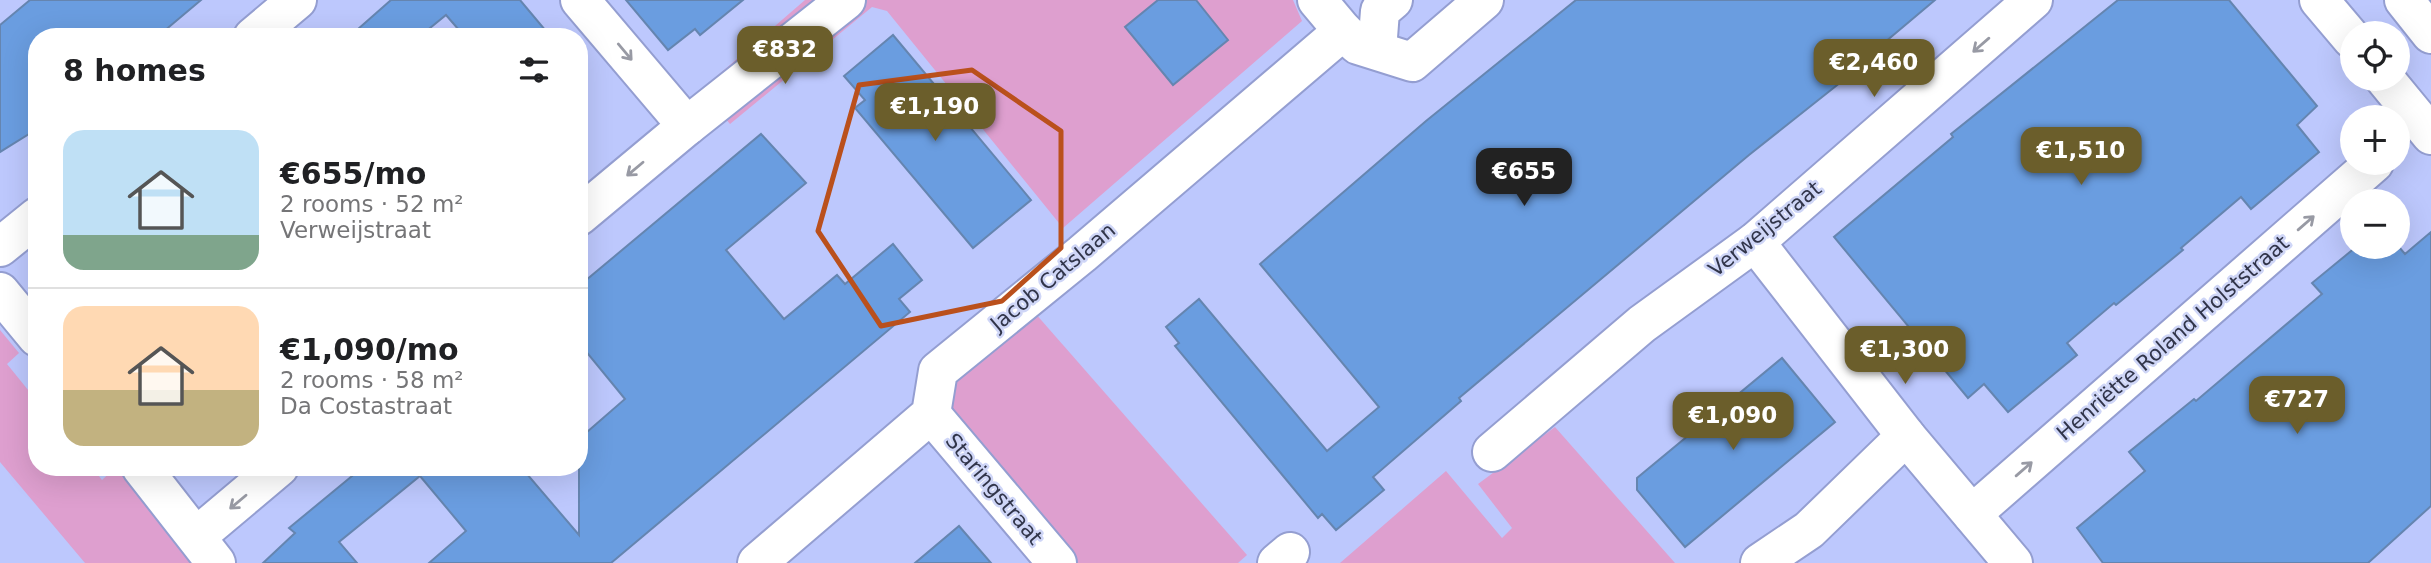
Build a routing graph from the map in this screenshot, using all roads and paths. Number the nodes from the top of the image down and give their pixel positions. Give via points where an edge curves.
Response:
1 (297, 0) edge
2 (580, 0) edge
3 (846, 0) edge
4 (1317, 0) edge
5 (1393, 0) edge
6 (1484, 0) edge
7 (2033, 0) edge
8 (2319, 0) edge
9 (2404, 0) edge
10 (2340, 25) edge
11 (264, 28) edge
12 (1343, 31) junction
13 (2431, 34) edge
14 (1377, 50) junction
15 (2394, 91) edge
16 (687, 126) junction
17 (2420, 128) edge
18 (2360, 175) edge
19 (588, 208) edge
20 (28, 224) edge
21 (1755, 242) junction
22 (0, 247) edge
23 (0, 292) edge
24 (28, 327) edge
25 (931, 414) junction
26 (1906, 436) junction
27 (1492, 452) dead end
28 (148, 476) edge
29 (271, 476) edge
30 (1972, 514) junction
31 (206, 550) edge
32 (757, 563) edge
33 (1057, 563) edge
34 (1760, 563) edge
35 (2013, 563) edge

1 - 11 street
2 -> 16 street
3 - 16 street
4 - 12 street
5 - 14 street via 1380,10
6 - 14 street via 1412,62
7 -> 21 street, Verweijstraat
8 - 10 street
9 - 13 street
12 - 14 street via 1359,45
12 - 25 street, Jacob Catslaan via 938,371
15 - 17 street
16 -> 19 street
30 -> 18 street, Henriëtte Roland Holststraat
20 - 22 street
21 - 26 street
21 - 27 street, Verweijstraat via 1642,324
23 - 24 street
25 - 32 street
25 - 33 street, Staringstraat
26 - 30 street
26 - 34 street via 1809,530
28 - 31 street
29 -> 31 street
30 - 35 street

